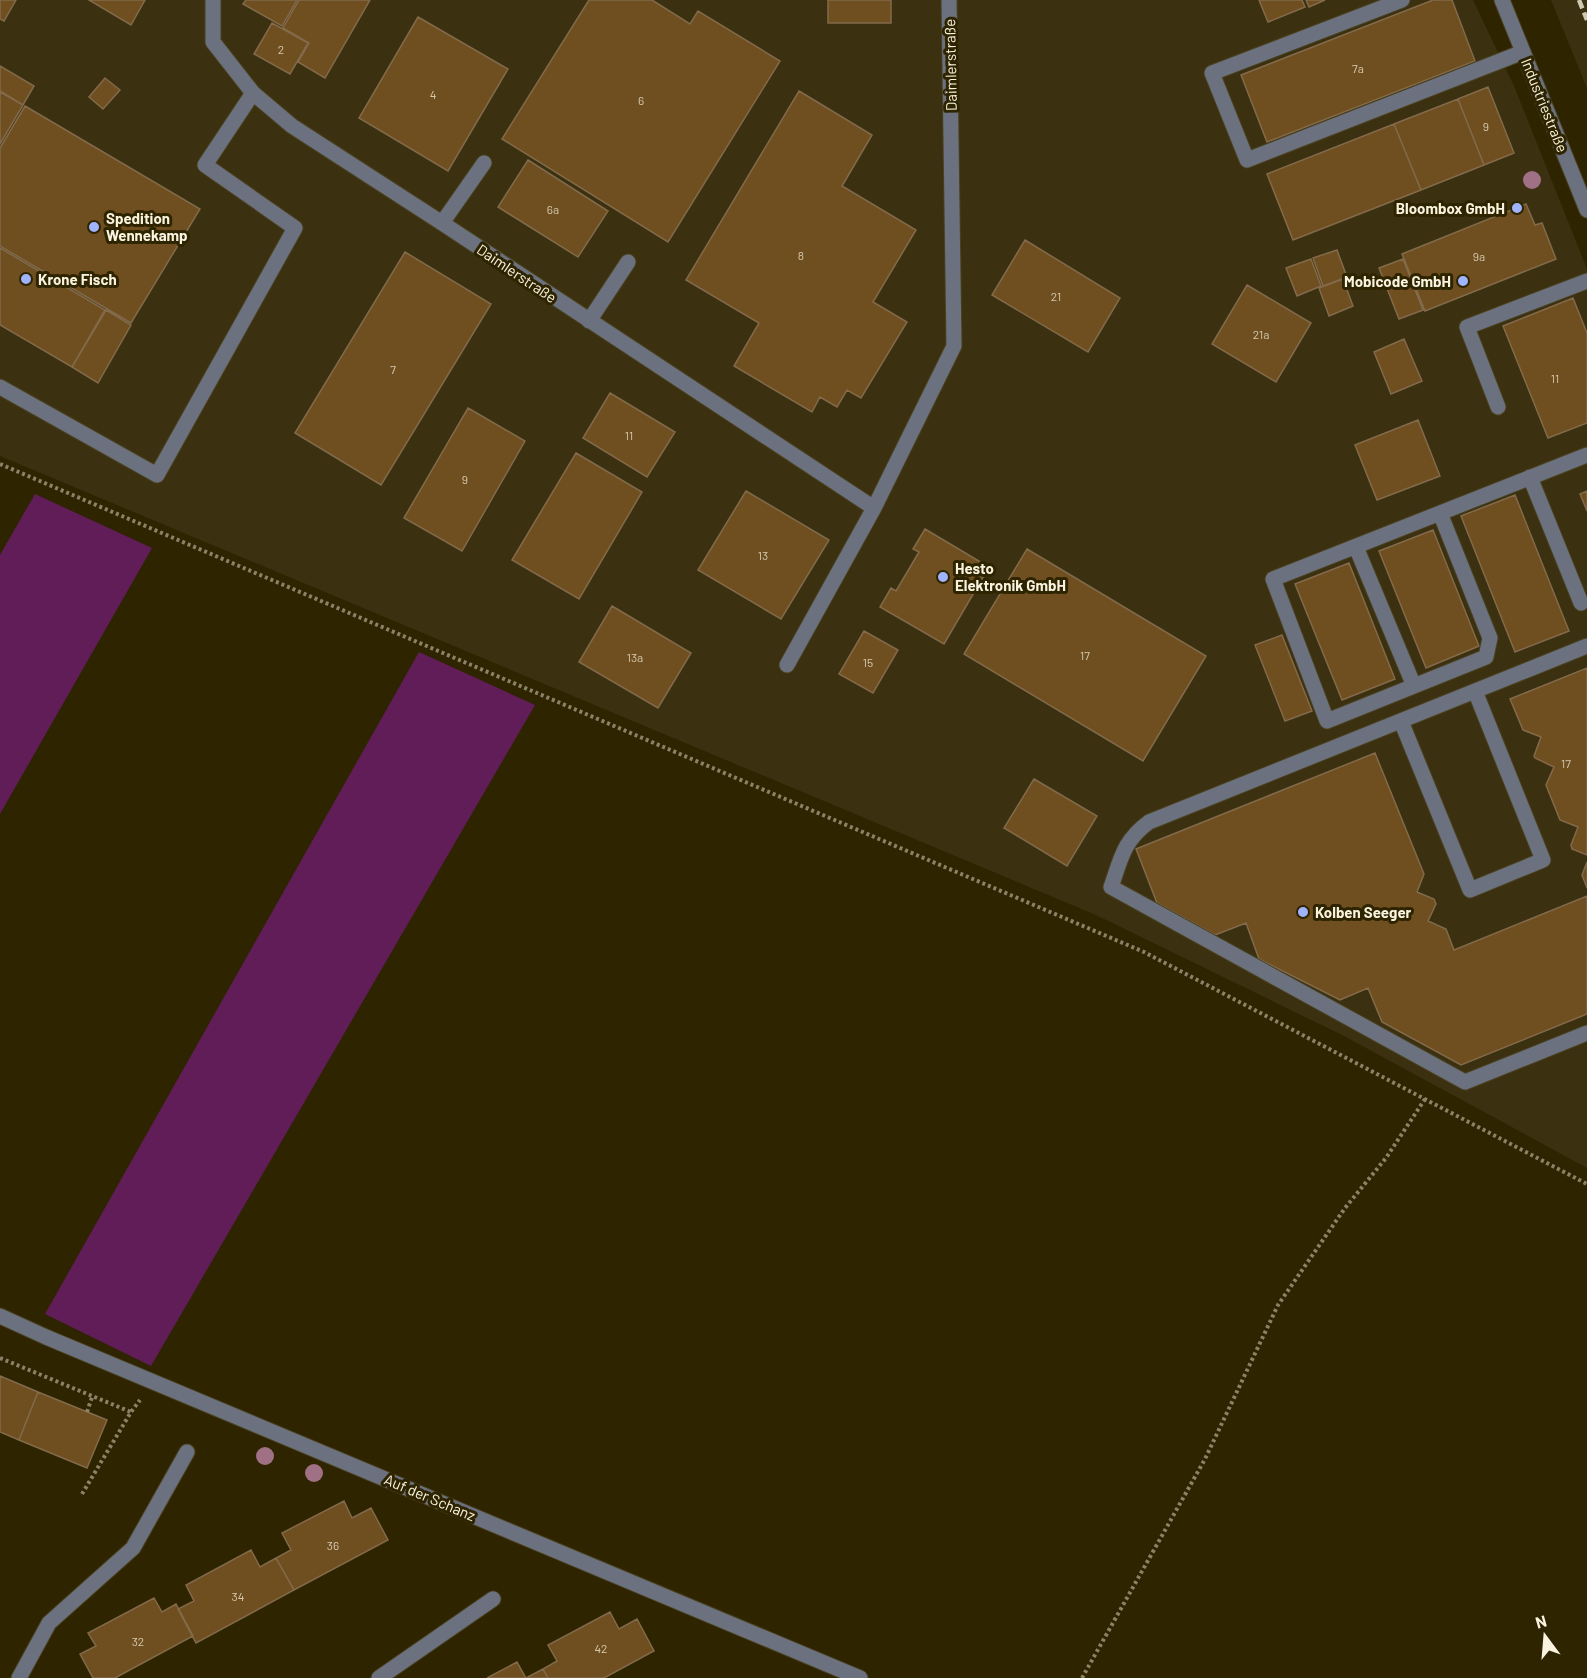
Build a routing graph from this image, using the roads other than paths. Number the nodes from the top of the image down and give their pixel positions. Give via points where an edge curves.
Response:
1 (213, 0) edge
2 (949, 0) edge
3 (1402, 0) edge
4 (1502, 0) edge
5 (1523, 52) junction
6 (253, 93) junction
7 (484, 163) dead end
8 (1587, 210) edge
9 (442, 223) junction
10 (628, 262) dead end
11 (1587, 281) edge
12 (589, 321) junction
13 (0, 387) edge
14 (1498, 406) dead end
15 (1587, 455) edge
16 (1530, 477) junction
17 (874, 508) junction
18 (1440, 513) junction
19 (1356, 547) junction
20 (1581, 603) dead end
21 (1587, 646) edge
22 (787, 664) dead end
23 (1414, 686) junction
24 (1475, 691) junction
25 (1401, 721) junction
26 (1587, 1033) edge
27 (0, 1316) edge
28 (187, 1452) dead end
29 (493, 1599) dead end
30 (19, 1678) edge
31 (379, 1678) edge
32 (860, 1678) edge

1 - 6 street, Daimlerstraße via 213,42
2 - 17 street, Daimlerstraße via 954,346
3 - 5 street via 1212,73 1247,160
4 - 5 street, Industriestraße
5 - 8 street, Industriestraße
6 - 9 street, Daimlerstraße via 292,126
6 - 13 street via 205,165 295,228 157,475
7 - 9 street
9 - 12 street, Daimlerstraße
10 - 12 street
11 - 14 street via 1467,327
12 - 17 street, Daimlerstraße
15 - 16 street
16 - 18 street
16 - 20 street
17 - 22 street, Daimlerstraße
18 - 19 street
18 - 23 street via 1490,638 1486,657
19 - 23 street
19 - 23 street via 1273,579 1327,721
21 - 24 street
24 - 25 street
24 - 25 street via 1543,860 1480,886 1470,890
25 - 26 street via 1149,822 1135,832 1126,846 1111,887 1465,1083
27 - 32 street, Auf der Schanz
28 - 30 street via 133,1548 49,1623
29 - 31 street

